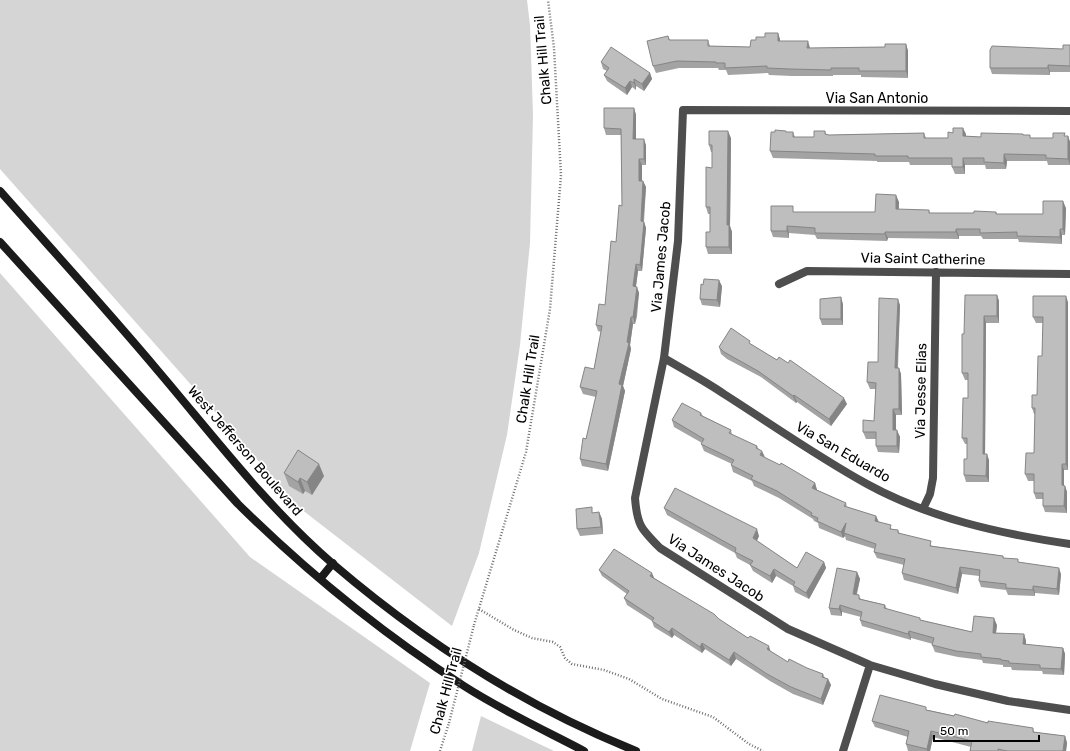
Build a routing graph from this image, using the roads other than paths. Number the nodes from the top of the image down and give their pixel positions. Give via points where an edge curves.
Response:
1 (683, 110) joint
2 (1070, 111) edge
3 (0, 191) edge
4 (0, 242) edge
5 (936, 272) junction
6 (1070, 274) edge
7 (779, 284) dead end
8 (664, 358) junction
9 (923, 509) junction
10 (1070, 544) edge
11 (333, 563) junction
12 (320, 579) junction
13 (870, 665) junction
14 (1070, 710) edge
15 (584, 751) edge
16 (636, 751) edge
17 (843, 751) edge

1 - 2 street, Via San Antonio
1 - 8 street, Via James Jacob via 678,241
3 - 11 main road, West Jefferson Boulevard via 134,342 254,485 289,523
4 - 12 main road via 238,504 277,543
5 - 6 street, Via Saint Catherine
5 - 7 street, Via Saint Catherine via 807,271
5 - 9 street, Via Jesse Elias via 933,478 930,494
8 - 9 street, Via San Eduardo via 868,485
8 - 13 street, Via James Jacob via 635,498 636,515 642,530 660,548 788,628
9 - 10 street, Via San Eduardo via 976,526
11 - 12 main road
11 - 16 main road, West Jefferson Boulevard via 402,618 470,667 564,718
12 - 15 main road via 387,633 464,686 502,709
13 - 14 street, Via James Jacob via 1008,701
13 - 17 street

